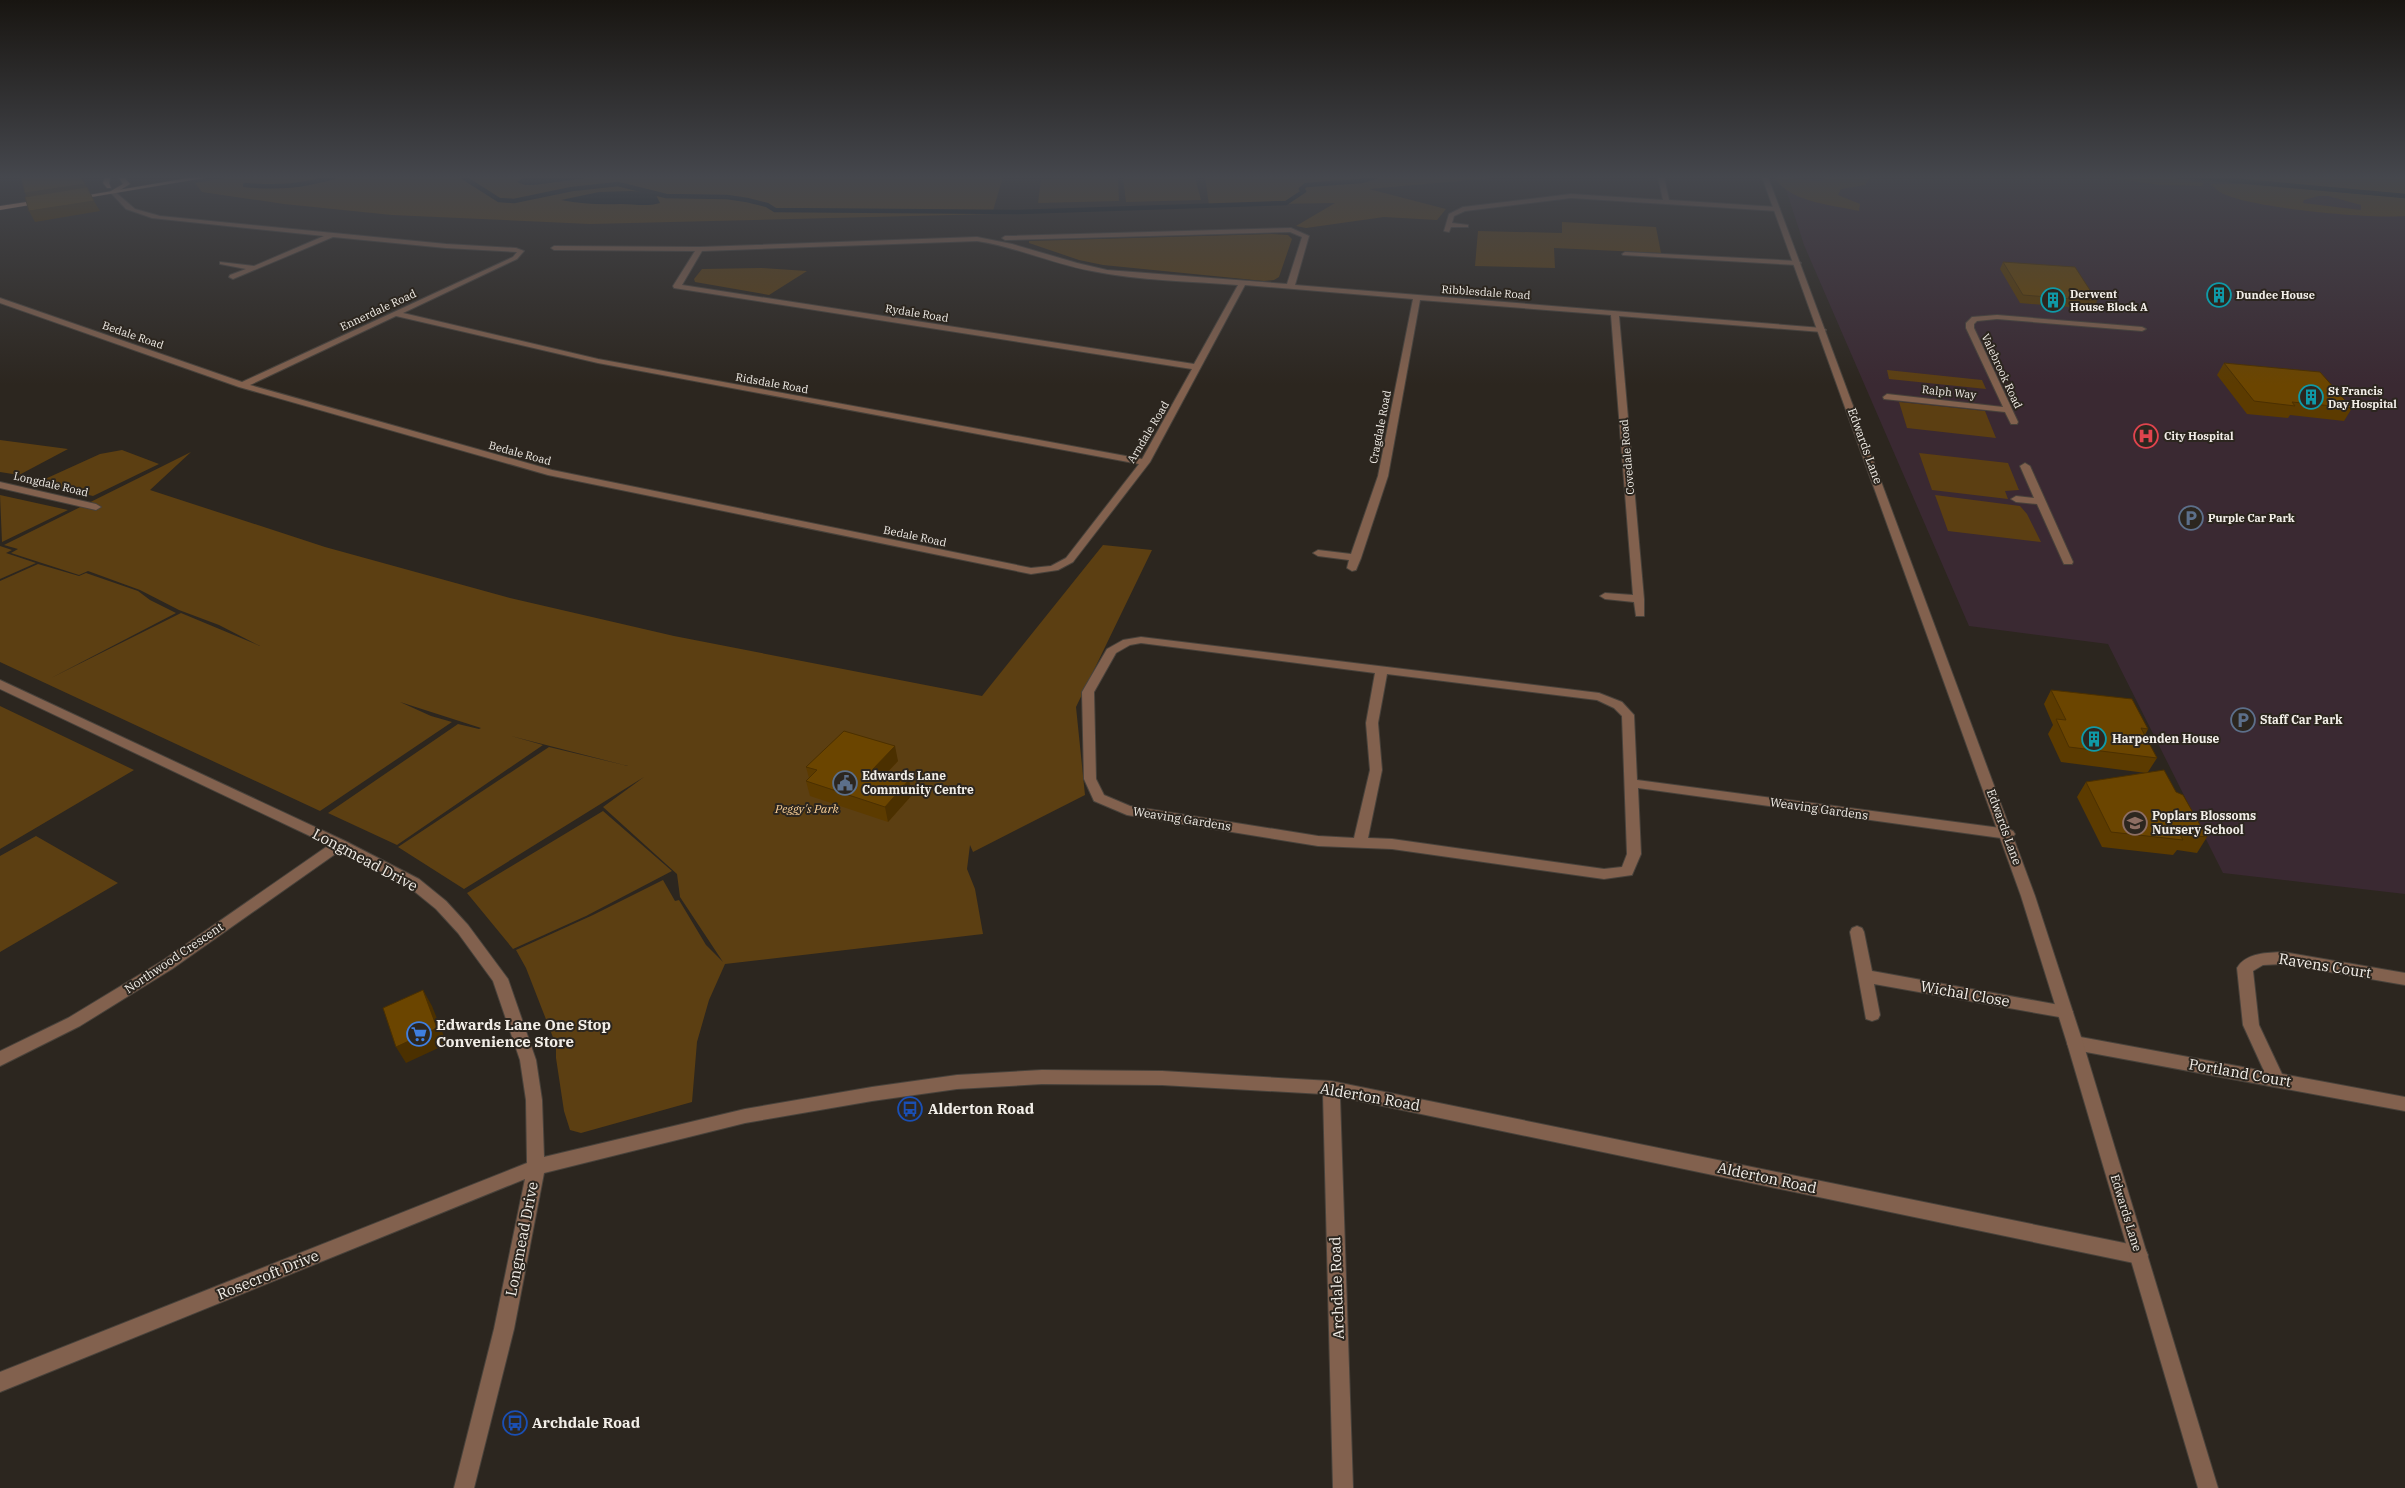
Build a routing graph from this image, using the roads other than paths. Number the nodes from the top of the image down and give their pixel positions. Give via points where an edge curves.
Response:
1 (305, 246) edge
2 (456, 246) edge
3 (757, 246) edge
4 (1018, 246) edge
5 (1303, 246) edge
6 (1791, 246) edge
7 (554, 248) dead end
8 (700, 249) junction
9 (1626, 254) dead end
10 (222, 263) dead end
11 (1797, 263) junction
12 (255, 268) junction
13 (233, 277) dead end
14 (1242, 284) junction
15 (1290, 288) junction
16 (1417, 298) junction
17 (0, 300) edge
18 (397, 314) junction
19 (1615, 314) junction
20 (2142, 329) dead end
21 (1822, 330) junction
22 (1198, 367) junction
23 (242, 385) junction
24 (1888, 397) dead end
25 (2008, 410) junction
26 (2014, 422) dead end
27 (1145, 462) junction
28 (2024, 466) dead end
29 (0, 485) edge
30 (2016, 499) dead end
31 (2040, 501) junction
32 (96, 507) dead end
33 (1318, 553) dead end
34 (2068, 562) dead end
35 (1048, 571) joint
36 (1605, 596) dead end
37 (1639, 599) junction
38 (1640, 614) dead end
39 (1382, 669) junction
40 (0, 684) edge
41 (1631, 783) junction
42 (2008, 834) junction
43 (1360, 843) junction
44 (340, 844) junction
45 (1857, 932) dead end
46 (1865, 976) junction
47 (2405, 979) edge
48 (2065, 1012) junction
49 (1872, 1015) dead end
50 (2075, 1043) junction
51 (0, 1058) edge
52 (2276, 1080) junction
53 (1331, 1088) junction
54 (2405, 1104) edge
55 (536, 1167) junction
56 (2139, 1255) junction
57 (0, 1382) edge
58 (464, 1488) edge
59 (1343, 1488) edge
60 (2208, 1488) edge

1 - 12 street
2 - 18 street, Ennerdale Road via 521,251 515,258
3 - 8 street, Ribblesdale Road
4 - 14 street, Ribblesdale Road via 1091,270
5 - 15 street
6 - 11 street, Edwards Lane
7 - 8 street, Ribblesdale Road
8 - 22 street, Rydale Road via 677,286
9 - 11 street
10 - 12 street
11 - 21 street, Edwards Lane
12 - 13 street
14 - 15 street, Ribblesdale Road
14 - 22 street, Arndale Road
15 - 16 street, Ribblesdale Road
16 - 19 street, Ribblesdale Road
16 - 33 street, Cragdale Road via 1383,476 1354,563
17 - 23 street, Bedale Road
18 - 23 street, Ennerdale Road
18 - 27 street, Ridsdale Road via 607,363
19 - 21 street, Ribblesdale Road
19 - 37 street, Covedale Road
20 - 25 street, Valebrook Road via 1997,317 1975,319 1970,328
21 - 42 street, Edwards Lane
22 - 27 street, Arndale Road
23 - 35 street, Bedale Road via 551,473 1022,569
24 - 25 street, Ralph Way
25 - 26 street, Valebrook Road
27 - 35 street, Arndale Road via 1074,555 1064,565
28 - 31 street
29 - 32 street, Longdale Road
30 - 31 street
31 - 34 street
36 - 37 street
37 - 38 street, Covedale Road
39 - 41 street, Weaving Gardens via 1599,697 1618,705 1628,715
39 - 43 street via 1372,723 1376,770
39 - 43 street, Weaving Gardens via 1141,640 1127,642 1111,652 1088,692 1090,778 1098,798 1136,811 1318,841
40 - 44 street, Longmead Drive
41 - 42 street, Weaving Gardens
41 - 43 street, Weaving Gardens via 1634,854 1627,871 1604,874 1392,844
42 - 48 street, Edwards Lane
44 - 51 street, Northwood Crescent via 167,964 74,1022
44 - 55 street, Longmead Drive via 414,883 441,905 469,936 500,979 528,1060 534,1100
45 - 46 street
46 - 48 street, Wichal Close
46 - 49 street
47 - 52 street, Ravens Court via 2283,958 2260,959 2245,968 2251,1025
48 - 50 street, Edwards Lane
50 - 52 street, Portland Court
50 - 56 street, Edwards Lane
52 - 54 street, Portland Court
53 - 55 street, Alderton Road via 1162,1078 1042,1076 957,1082 745,1116
53 - 56 street, Alderton Road
53 - 59 street, Archdale Road
55 - 57 street, Rosecroft Drive
55 - 58 street, Longmead Drive via 504,1328
56 - 60 street, Edwards Lane

